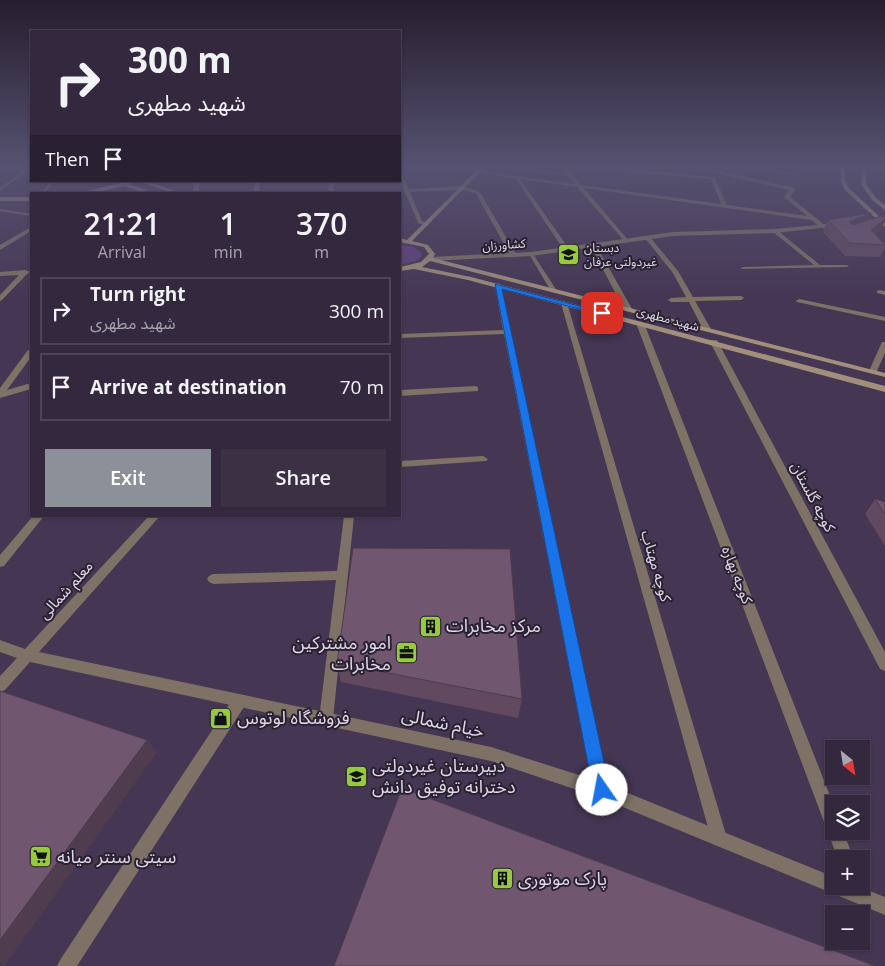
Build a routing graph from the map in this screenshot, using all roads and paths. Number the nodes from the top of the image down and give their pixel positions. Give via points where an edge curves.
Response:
1 (13, 212) edge
2 (416, 212) edge
3 (438, 212) edge
4 (489, 212) edge
5 (541, 212) edge
6 (601, 212) edge
7 (769, 212) edge
8 (805, 212) edge
9 (871, 212) edge
10 (30, 215) edge
11 (885, 217) edge
12 (811, 218) junction
13 (878, 219) junction
14 (871, 223) edge
15 (426, 224) junction
16 (843, 224) edge
17 (885, 225) edge
18 (824, 227) junction
19 (30, 231) edge
20 (776, 231) junction
21 (647, 237) junction
22 (401, 240) edge
23 (409, 241) junction
24 (626, 241) junction
25 (593, 245) junction
26 (0, 248) edge
27 (566, 249) junction
28 (531, 254) junction
29 (514, 256) junction
30 (430, 259) junction
31 (818, 266) junction
32 (847, 266) dead end
33 (414, 267) junction
34 (743, 268) dead end
35 (401, 269) edge
36 (28, 272) edge
37 (0, 274) edge
38 (498, 285) junction
39 (554, 291) junction
40 (2, 296) edge
41 (741, 298) dead end
42 (671, 300) dead end
43 (691, 300) junction
44 (799, 301) dead end
45 (564, 303) junction
46 (628, 309) junction
47 (885, 319) edge
48 (640, 323) junction
49 (706, 329) junction
50 (507, 332) junction
51 (401, 336) edge
52 (714, 342) junction
53 (885, 344) edge
54 (30, 353) edge
55 (873, 372) junction
56 (885, 375) edge
57 (30, 386) edge
58 (885, 388) edge
59 (475, 389) dead end
60 (401, 393) edge
61 (0, 395) edge
62 (483, 460) dead end
63 (401, 464) edge
64 (37, 517) edge
65 (155, 517) edge
66 (348, 517) edge
67 (0, 563) edge
68 (342, 575) junction
69 (213, 579) dead end
70 (0, 646) edge
71 (28, 656) junction
72 (885, 665) edge
73 (0, 686) edge
74 (239, 702) junction
75 (326, 719) junction
76 (602, 790) junction
77 (825, 804) edge
78 (719, 838) junction
79 (825, 882) edge
80 (865, 895) edge
81 (885, 906) edge
82 (66, 966) edge

1 - 10 lane
2 - 15 street via 420,222
3 - 15 main road
4 - 29 street
5 - 27 street
6 - 24 street
7 - 12 street
8 - 12 street
9 - 13 main road
11 - 13 street
12 - 18 street
13 - 14 street
13 - 17 main road
15 - 23 main road
16 - 18 street, کشاورزان
18 - 20 street, کشاورزان
19 - 26 street
20 - 21 street, کشاورزان
20 - 31 lane
21 - 24 street, کشاورزان
21 - 43 street via 676,272
22 - 23 main road
23 - 30 main road via 419,242 431,250
24 - 25 street, کشاورزان
25 - 27 street, کشاورزان
25 - 46 street
27 - 28 street, کشاورزان
28 - 29 street, کشاورزان
28 - 39 lane
29 - 30 street, کشاورزان
30 - 33 main road
30 - 39 main road, شهید مطهری
31 - 32 lane
31 - 34 lane
33 - 35 main road
33 - 38 main road, شهید مطهری
36 - 37 street
36 - 40 street
38 - 45 main road, شهید مطهری
38 - 50 street
39 - 46 main road, شهید مطهری
41 - 43 street
42 - 43 street
43 - 49 street
44 - 47 street
45 - 48 main road, شهید مطهری
45 - 78 street, کوچه مهتاب
46 - 49 main road, شهید مطهری
48 - 52 main road, شهید مطهری
48 - 77 street, کوچه بهاره
49 - 55 main road, شهید مطهری
50 - 51 street
50 - 76 street
52 - 58 main road, شهید مطهری
52 - 72 street, کوچه گلستان
53 - 55 street
54 - 61 street
55 - 56 main road, شهید مطهری
57 - 61 street
59 - 60 street
62 - 63 street
64 - 67 street
65 - 71 street, معلم شمالی
66 - 68 street
68 - 69 street
68 - 75 street
70 - 71 street, خیام شمالی
71 - 73 street, معلم شمالی
71 - 74 street, خیام شمالی
74 - 75 street, خیام شمالی
74 - 82 street
75 - 76 street, خیام شمالی via 491,754
76 - 78 street, خیام شمالی
78 - 79 street, خیام شمالی
80 - 81 street, خیام شمالی

